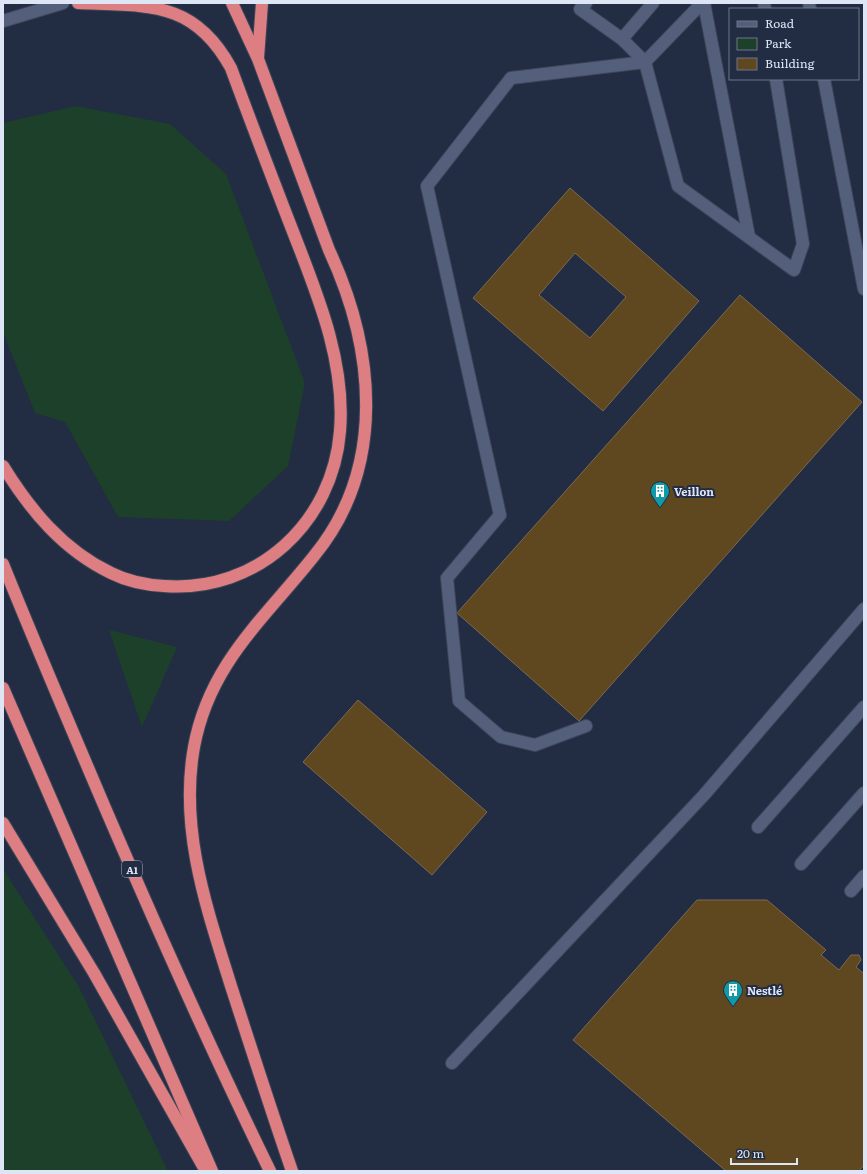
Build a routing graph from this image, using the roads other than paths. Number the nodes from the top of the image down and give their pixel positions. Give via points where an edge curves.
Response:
1 (62, 3) edge
2 (78, 3) edge
3 (232, 3) edge
4 (262, 3) edge
5 (586, 3) edge
6 (653, 3) edge
7 (703, 3) edge
8 (3, 21) edge
9 (622, 39) junction
10 (258, 59) junction
11 (645, 62) junction
12 (776, 80) edge
13 (824, 80) edge
14 (748, 237) junction
15 (864, 289) edge
16 (3, 466) edge
17 (3, 564) edge
18 (864, 609) edge
19 (3, 688) edge
20 (864, 707) edge
21 (586, 726) dead end
22 (864, 793) edge
23 (3, 823) edge
24 (758, 827) dead end
25 (801, 864) dead end
26 (864, 876) edge
27 (851, 891) dead end
28 (452, 1063) dead end
29 (205, 1171) edge
30 (212, 1171) edge
31 (270, 1171) edge
32 (292, 1171) edge

1 - 8 main road
2 - 16 highway via 171,10 206,30 221,49 231,68 312,281 329,334 340,394 338,447 329,481 318,505 305,524 281,549 245,572 198,586 176,587 132,580 112,574 80,555 53,533 21,494
3 - 10 highway
4 - 10 highway
5 - 9 main road via 580,10
6 - 9 main road
7 - 11 main road
7 - 14 main road
9 - 11 main road
10 - 32 highway via 329,250 342,277 361,352 367,411 361,462 347,506 316,555 253,627 220,674 203,710 191,768 191,826 201,884
11 - 14 main road via 678,186
11 - 21 main road via 511,78 427,186 500,515 447,578 459,701 501,737 535,745
12 - 14 main road via 803,244 794,270
13 - 15 main road
17 - 31 highway, A1 via 157,927
18 - 28 main road via 704,795
19 - 30 highway
20 - 24 main road
22 - 25 main road
23 - 29 highway via 94,973
26 - 27 main road

